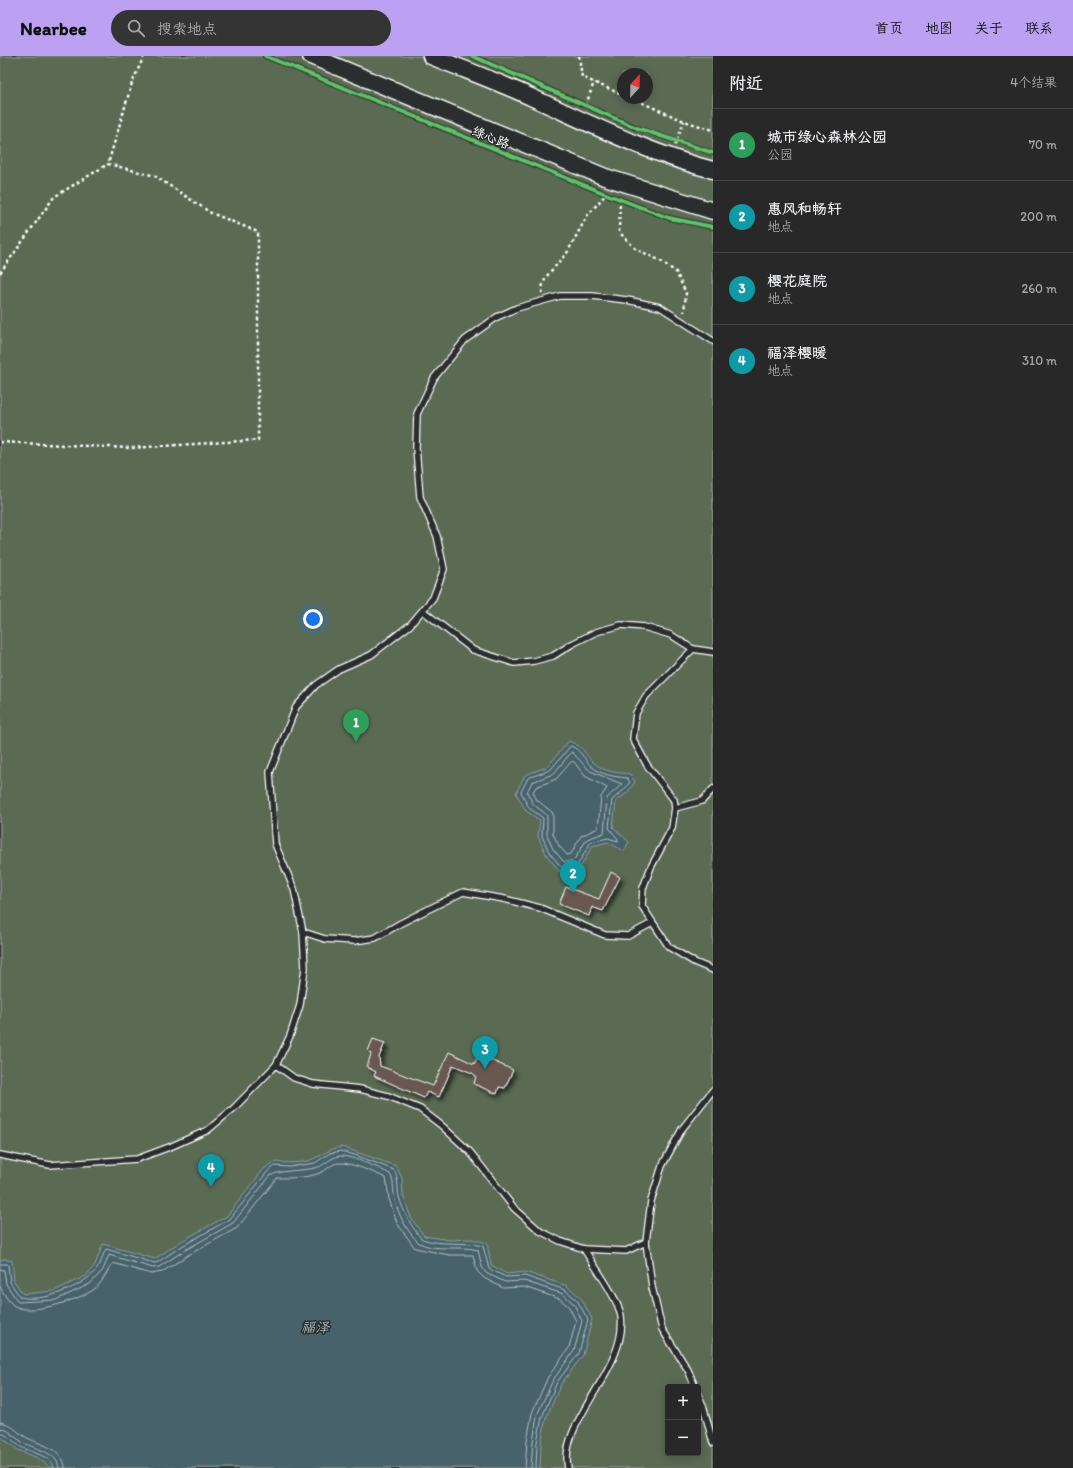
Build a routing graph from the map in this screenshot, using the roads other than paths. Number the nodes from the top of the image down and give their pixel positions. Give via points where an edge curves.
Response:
1 (311, 56) edge
2 (431, 56) edge
3 (713, 170) edge
4 (713, 211) edge
5 (713, 341) edge
6 (423, 611) junction
7 (693, 649) junction
8 (713, 652) edge
9 (713, 789) edge
10 (675, 808) junction
11 (652, 923) junction
12 (302, 932) junction
13 (713, 970) edge
14 (276, 1065) junction
15 (713, 1090) edge
16 (0, 1155) edge
17 (646, 1242) junction
18 (584, 1250) junction
19 (694, 1384) edge
20 (701, 1401) edge
21 (713, 1444) edge
22 (568, 1468) edge

1 - 4 main road, 绿心路 via 605,177
2 - 3 main road via 515,90 624,140 671,158
5 - 6 lane via 660,308 627,300 592,296 560,296 541,300 497,317 465,340 434,378 417,414 416,448 420,497 437,536 444,568 433,598
6 - 7 lane via 473,650 514,663 534,662 553,656 596,632 621,625 644,627 670,635
6 - 12 lane via 410,625 371,655 339,669 316,685 296,707 270,772 275,844 294,889
7 - 8 lane
7 - 10 lane via 646,696 636,713 633,739 647,765 674,800
9 - 10 lane via 702,801
10 - 11 lane via 672,828 643,888 642,906
11 - 12 lane via 628,936 605,935 540,908 463,892 375,938 354,941 325,940
11 - 13 lane via 669,947
12 - 14 lane via 305,968 300,1005 290,1036
14 - 16 lane via 234,1108 208,1130 137,1158 50,1165
14 - 18 lane via 294,1078 313,1084 360,1088 420,1109 470,1152 514,1208 540,1231
15 - 17 lane via 682,1129 662,1166 651,1201
17 - 18 lane via 626,1251
17 - 19 lane via 652,1287 662,1329 688,1370
18 - 22 lane via 613,1297 621,1316 619,1339 609,1368 573,1434 567,1460
20 - 21 lane

